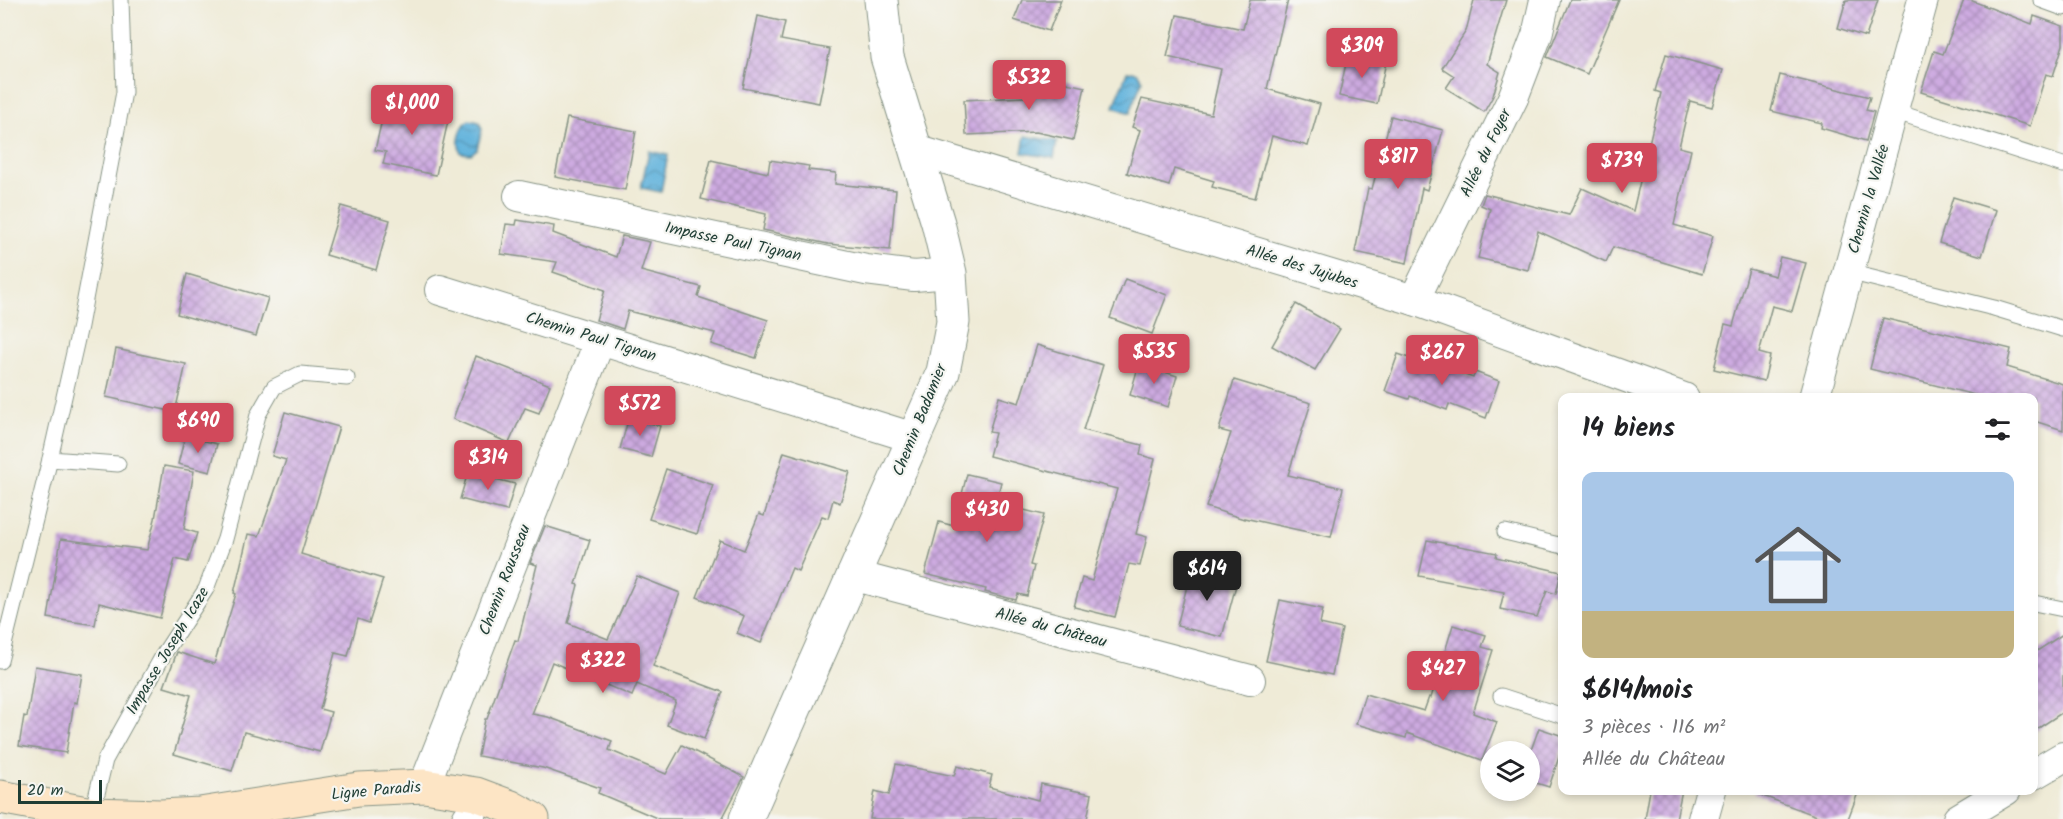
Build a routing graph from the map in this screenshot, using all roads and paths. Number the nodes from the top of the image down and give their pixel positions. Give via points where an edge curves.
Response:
1 (121, 0) edge
2 (881, 0) edge
3 (1545, 0) edge
4 (1923, 0) edge
5 (2041, 0) edge
6 (2063, 8) edge
7 (1893, 111) junction
8 (916, 150) junction
9 (2063, 165) edge
10 (519, 196) dead end
11 (1848, 272) junction
12 (950, 273) junction
13 (440, 290) dead end
14 (1414, 300) junction
15 (2063, 329) edge
16 (600, 340) junction
17 (347, 378) dead end
18 (1670, 393) edge
19 (1815, 393) edge
20 (914, 438) junction
21 (50, 459) junction
22 (118, 464) dead end
23 (1505, 532) dead end
24 (1558, 545) edge
25 (852, 575) junction
26 (2038, 604) edge
27 (2063, 609) edge
28 (0, 661) edge
29 (1250, 680) dead end
30 (1501, 696) dead end
31 (1558, 714) edge
32 (2063, 757) edge
33 (2038, 772) edge
34 (424, 786) junction
35 (1710, 795) edge
36 (1998, 795) edge
37 (0, 797) edge
38 (472, 807) edge
39 (92, 814) junction
40 (533, 819) edge
41 (746, 819) edge
42 (1703, 819) edge
43 (1958, 819) edge

1 - 21 lane via 124,92 80,326
2 - 8 street, Chemin Badamier via 886,57
3 - 14 street, Allée du Foyer via 1537,35 1513,98
4 - 7 street, Chemin la Vallée
5 - 6 lane
7 - 9 lane
7 - 11 street, Chemin la Vallée
8 - 12 street, Chemin Badamier
8 - 14 street, Allée des Jujubes
10 - 12 street, Impasse Paul Tignan via 866,270 914,276
11 - 15 lane
11 - 19 street, Chemin la Vallée
12 - 20 street, Chemin Badamier via 953,321 943,372
13 - 16 street, Chemin Paul Tignan
14 - 18 street, Allée des Jujubes
16 - 20 street, Chemin Paul Tignan
16 - 34 street, Chemin Rousseau
17 - 39 lane, Impasse Joseph Icaze via 300,374 274,387 258,415 225,539 206,589 165,652 105,760
20 - 25 street, Chemin Badamier
21 - 22 lane
21 - 28 lane
23 - 24 lane
25 - 29 street, Allée du Château
25 - 41 street, Chemin Badamier
26 - 27 lane
30 - 31 lane
32 - 33 street
34 - 38 main road, Ligne Paradis
34 - 39 main road, Ligne Paradis via 359,789 200,814
35 - 42 street
36 - 43 street
37 - 39 main road, Ligne Paradis
38 - 40 main road, Ligne Paradis via 511,807

